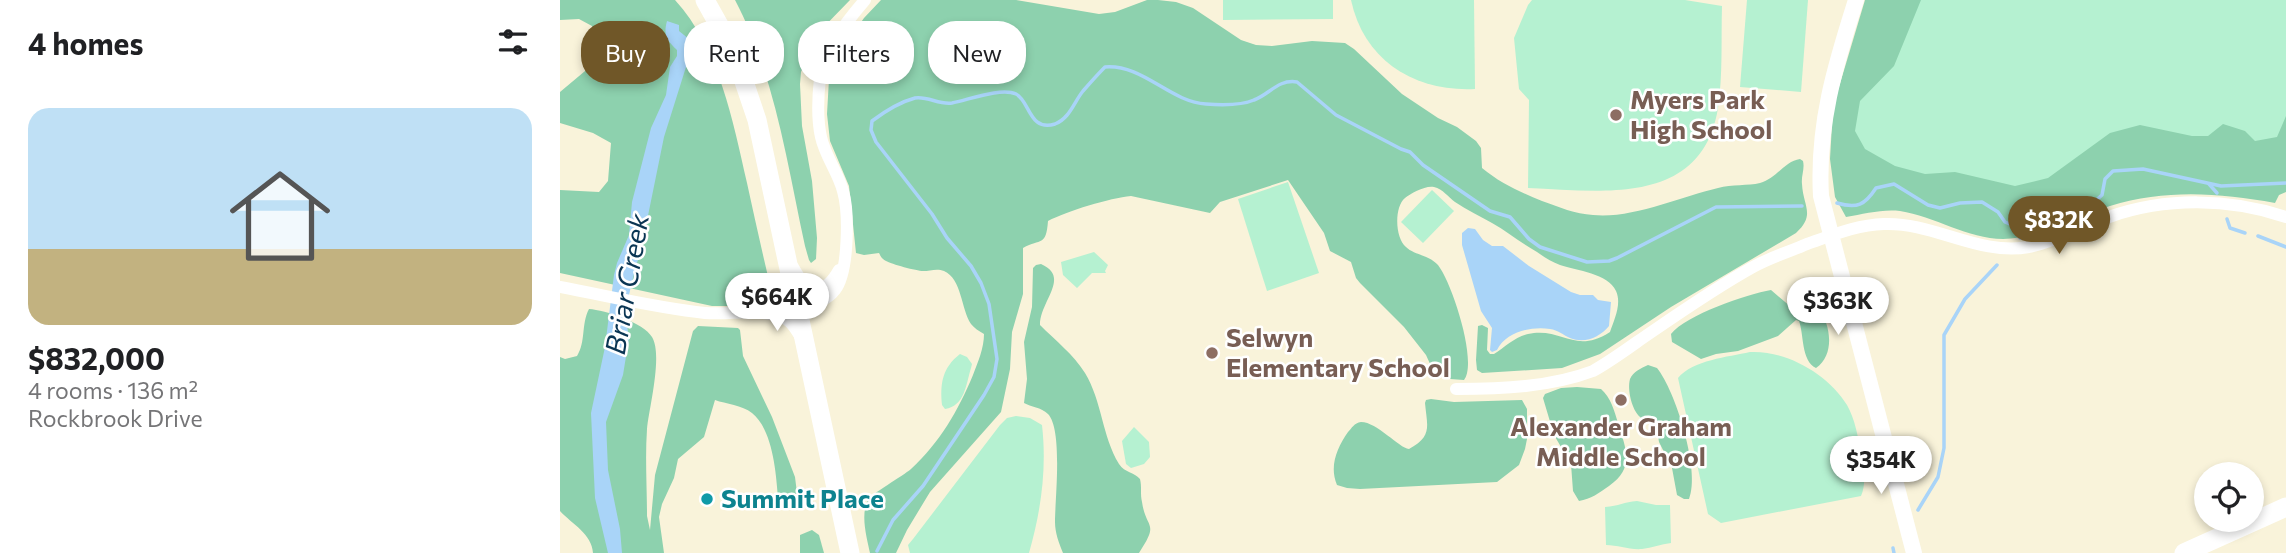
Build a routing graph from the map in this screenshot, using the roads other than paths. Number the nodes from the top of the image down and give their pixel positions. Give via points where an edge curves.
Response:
1 (705, 0) edge
2 (865, 0) edge
3 (1856, 0) edge
4 (2286, 217) edge
5 (1831, 234) junction
6 (787, 258) junction
7 (844, 260) junction
8 (560, 286) edge
9 (797, 304) junction
10 (748, 312) junction
11 (807, 352) junction
12 (1456, 389) dead end
13 (2286, 507) edge
14 (850, 553) edge
15 (1914, 553) edge
16 (2184, 553) edge

1 - 6 main road via 731,45 750,97
2 - 7 street via 832,47 820,78 821,136 844,192 847,212
3 - 5 street via 1830,87 1822,137 1821,196
4 - 5 street via 2216,202 2159,205 2115,215 2050,242 2017,248 1985,247 1900,224 1866,225
5 - 12 street via 1751,268 1593,371 1548,383
5 - 15 street
6 - 7 street via 803,283 816,289 831,282
6 - 9 main road
7 - 9 street via 834,292 814,304
8 - 10 street via 709,313
9 - 10 street via 770,304
9 - 11 main road
10 - 11 street via 784,317
11 - 14 main road
13 - 16 main road

